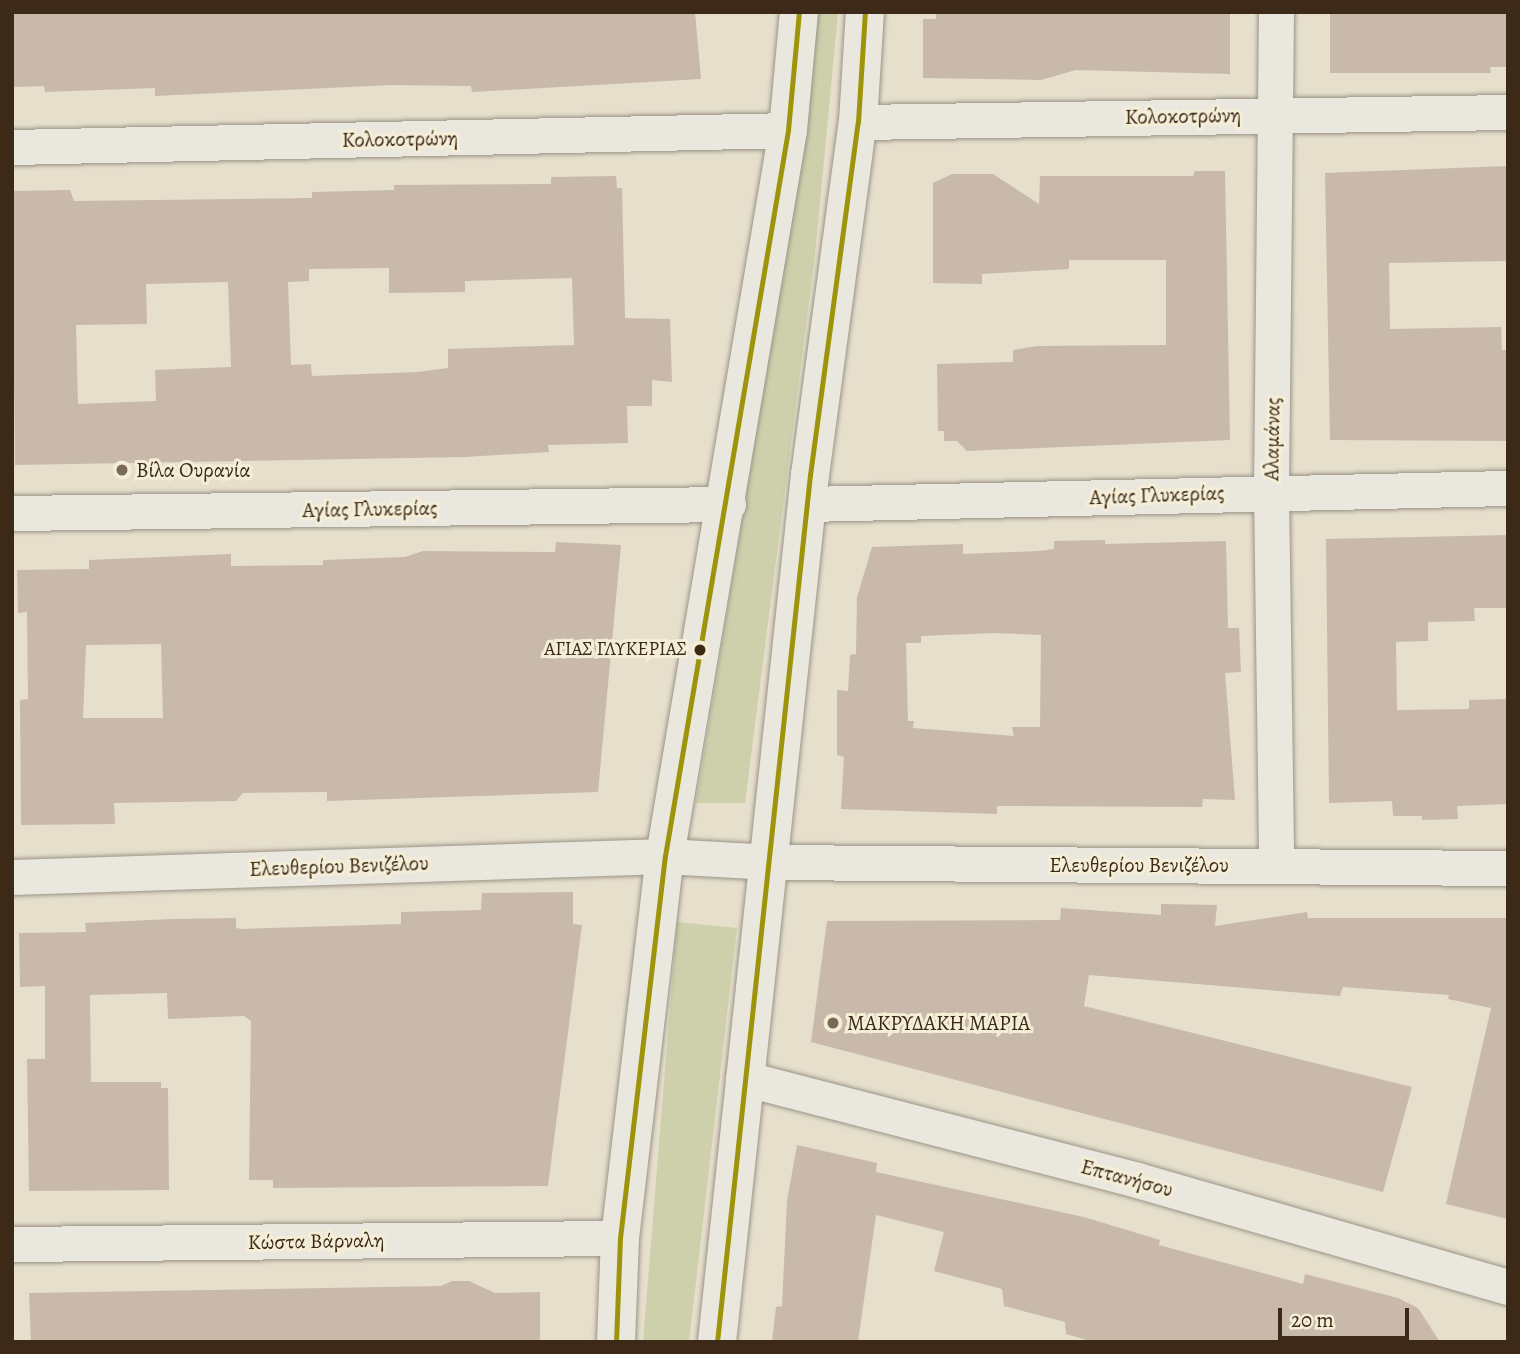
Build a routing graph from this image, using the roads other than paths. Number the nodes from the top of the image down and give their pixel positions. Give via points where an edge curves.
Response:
1 (799, 12) edge
2 (865, 12) edge
3 (1276, 12) edge
4 (1508, 112) edge
5 (1277, 115) junction
6 (858, 122) junction
7 (788, 130) junction
8 (12, 147) edge
9 (1508, 488) edge
10 (1271, 491) junction
11 (728, 504) junction
12 (807, 504) junction
13 (12, 513) edge
14 (665, 856) junction
15 (771, 862) junction
16 (1276, 866) junction
17 (1508, 869) edge
18 (12, 877) edge
19 (743, 1078) junction
20 (620, 1238) junction
21 (12, 1244) edge
22 (1508, 1287) edge
23 (616, 1342) edge
24 (717, 1342) edge

1 - 7 main road
2 - 6 main road
3 - 5 street, Αλαμάνας
4 - 5 street, Κολοκοτρώνη
5 - 6 street, Κολοκοτρώνη
5 - 10 street, Αλαμάνας
6 - 12 main road
7 - 8 street, Κολοκοτρώνη
7 - 11 main road
9 - 10 street, Αγίας Γλυκερίας
10 - 12 street, Αγίας Γλυκερίας
10 - 16 street, Αλαμάνας
11 - 13 street, Αγίας Γλυκερίας
11 - 14 main road
12 - 15 main road
14 - 15 street, Ελευθερίου Βενιζέλου
14 - 18 street, Ελευθερίου Βενιζέλου
14 - 20 main road
15 - 16 street, Ελευθερίου Βενιζέλου
15 - 19 main road
16 - 17 street, Ελευθερίου Βενιζέλου
19 - 22 street, Επτανήσου via 1137,1180
19 - 24 main road
20 - 21 street, Κώστα Βάρναλη
20 - 23 main road

